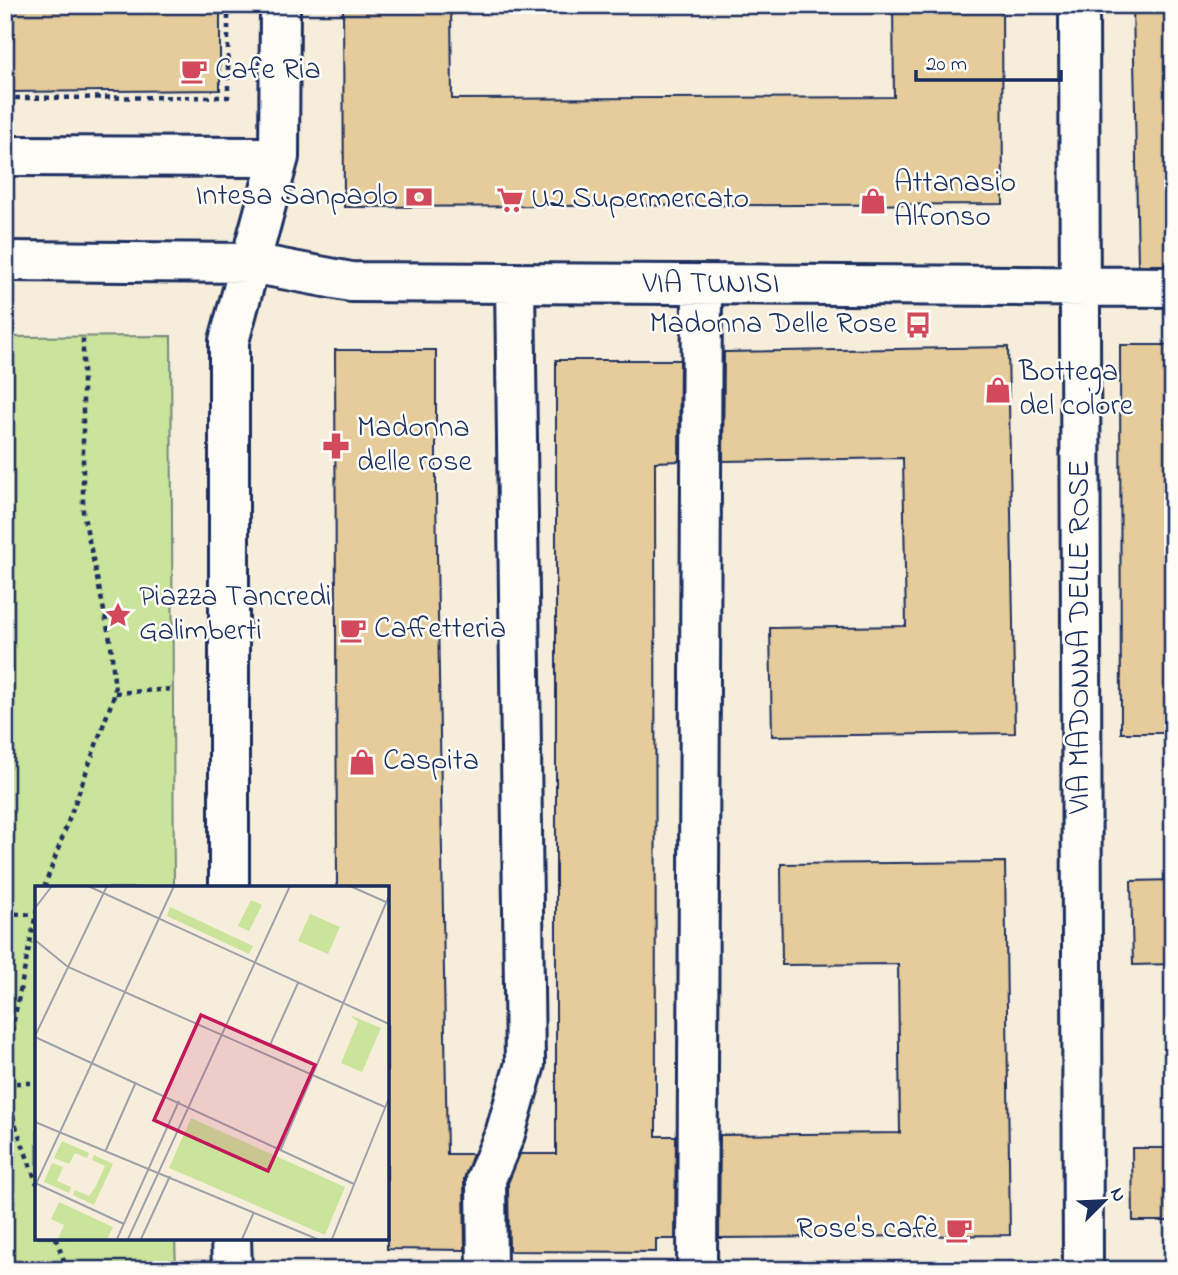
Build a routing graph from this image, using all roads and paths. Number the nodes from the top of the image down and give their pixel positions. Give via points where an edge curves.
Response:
1 (228, 5) edge
2 (280, 5) edge
3 (1079, 5) edge
4 (5, 98) edge
5 (5, 156) edge
6 (279, 157) junction
7 (5, 261) edge
8 (251, 263) junction
9 (515, 284) junction
10 (702, 284) junction
11 (1080, 287) junction
12 (1173, 287) edge
13 (83, 336) dead end
14 (173, 689) dead end
15 (115, 693) junction
16 (45, 886) edge
17 (229, 886) edge
18 (35, 912) edge
19 (5, 913) edge
20 (35, 917) edge
21 (6, 1083) edge
22 (35, 1083) edge
23 (35, 1179) edge
24 (57, 1240) edge
25 (231, 1240) edge
26 (67, 1270) edge
27 (232, 1270) edge
28 (487, 1270) edge
29 (697, 1270) edge
30 (1083, 1270) edge

1 - 4 path via 228,97
2 - 6 street
3 - 11 street, VIA MADONNA DELLE ROSE
5 - 6 street
6 - 8 street
7 - 8 street
8 - 9 street, VIA TUNISI via 351,282
8 - 17 street via 229,341
9 - 10 street, VIA TUNISI
9 - 28 street via 525,1064 505,1134 486,1179
10 - 11 street, VIA TUNISI
10 - 29 street
11 - 12 street, VIA TUNISI
11 - 30 street, VIA MADONNA DELLE ROSE
13 - 15 path via 83,512 111,645
14 - 15 path
15 - 16 path
18 - 19 path
20 - 21 path via 9,1044
21 - 22 path
21 - 23 path
24 - 26 path
25 - 27 street

